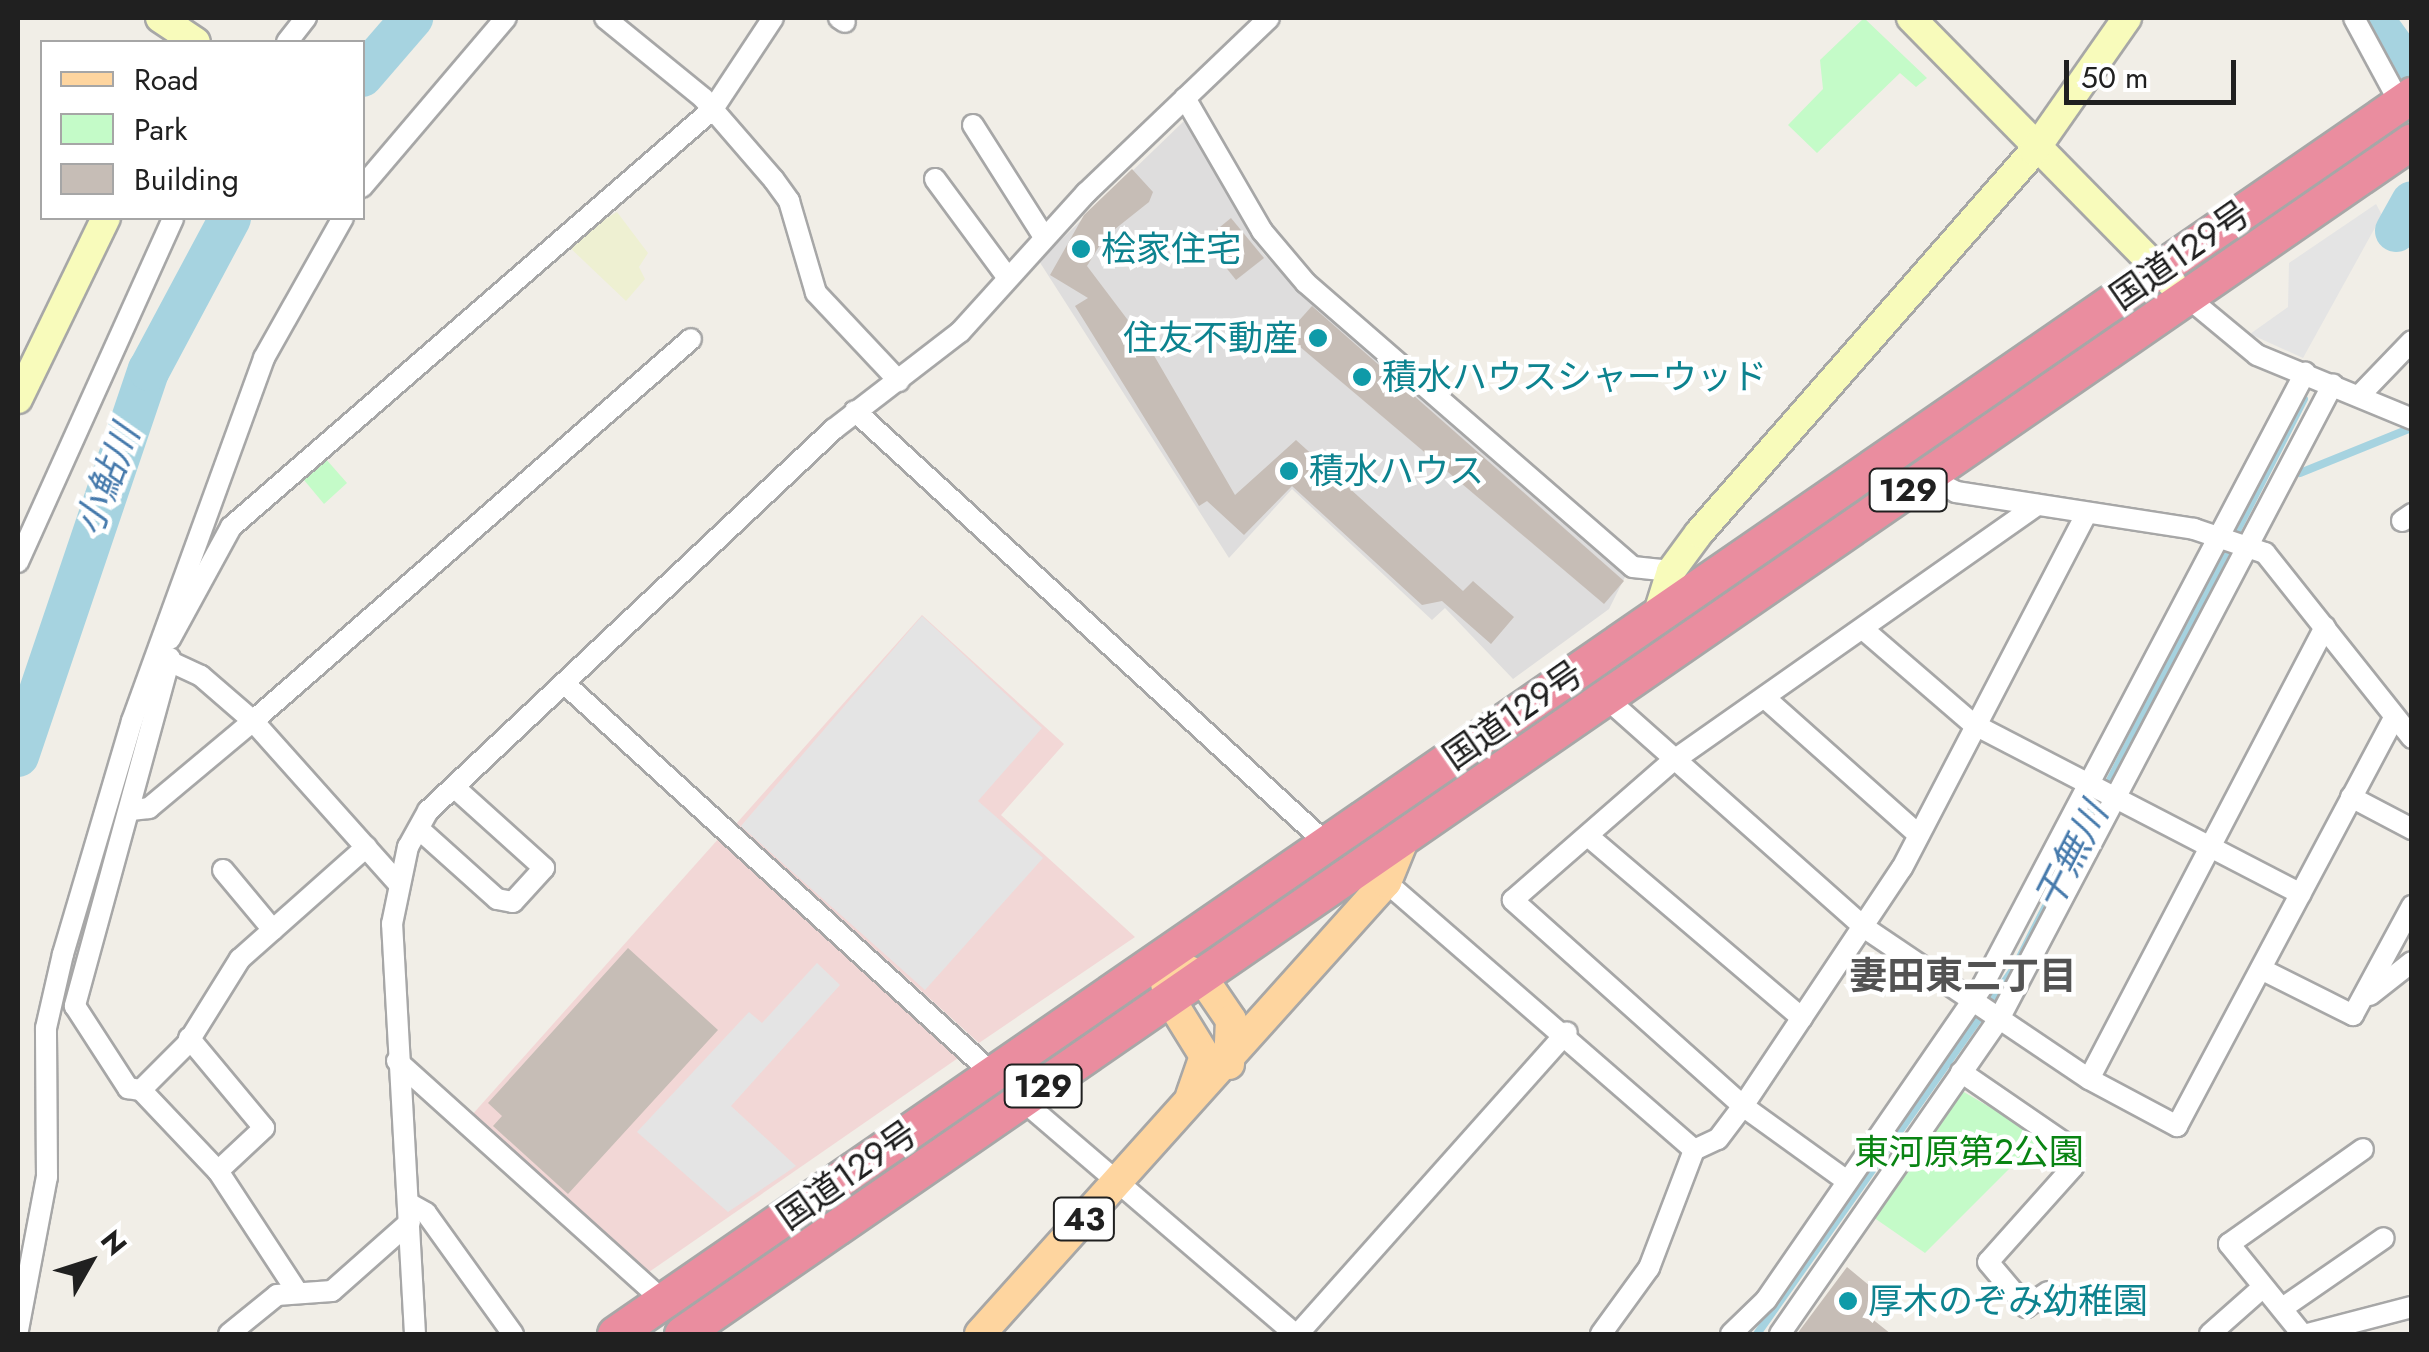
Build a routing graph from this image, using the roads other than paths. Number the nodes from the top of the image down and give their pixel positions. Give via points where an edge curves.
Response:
1 (160, 18) edge
2 (306, 18) edge
3 (506, 18) edge
4 (605, 18) edge
5 (774, 18) edge
6 (1268, 18) edge
7 (1912, 18) edge
8 (2127, 18) edge
9 (2354, 18) edge
10 (193, 40) edge
11 (289, 40) edge
12 (1185, 98) junction
13 (2406, 99) edge
14 (713, 109) junction
15 (973, 125) dead end
16 (2412, 141) edge
17 (2034, 151) junction
18 (935, 179) dead end
19 (365, 183) edge
20 (105, 220) edge
21 (172, 220) edge
22 (342, 220) edge
23 (1044, 237) junction
24 (2158, 271) junction
25 (1008, 278) junction
26 (2186, 296) junction
27 (691, 339) dead end
28 (2412, 341) edge
29 (2305, 373) junction
30 (899, 381) junction
31 (2332, 384) junction
32 (2359, 396) junction
33 (18, 399) edge
34 (855, 410) junction
35 (2412, 420) edge
36 (1926, 477) junction
37 (2037, 505) junction
38 (2087, 513) junction
39 (2235, 541) junction
40 (18, 562) edge
41 (1671, 571) junction
42 (1657, 616) junction
43 (2325, 627) junction
44 (1864, 629) junction
45 (163, 657) junction
46 (564, 682) junction
47 (1606, 698) junction
48 (1765, 698) junction
49 (253, 721) junction
50 (2404, 723) edge
51 (1973, 724) junction
52 (1670, 763) junction
53 (454, 786) junction
54 (2104, 791) junction
55 (2351, 797) junction
56 (132, 810) junction
57 (419, 828) junction
58 (2412, 829) edge
59 (1919, 835) junction
60 (1588, 836) junction
61 (1404, 838) junction
62 (1326, 844) junction
63 (366, 847) junction
64 (2209, 847) junction
65 (223, 870) dead end
66 (1386, 882) junction
67 (398, 883) junction
68 (2301, 894) junction
69 (2412, 906) edge
70 (1865, 928) junction
71 (273, 930) junction
72 (1161, 958) junction
73 (2412, 962) edge
74 (2261, 970) junction
75 (1201, 976) junction
76 (1169, 998) junction
77 (2362, 1001) junction
78 (1985, 1010) junction
79 (1802, 1018) junction
80 (1567, 1032) junction
81 (189, 1038) junction
82 (397, 1061) junction
83 (1228, 1064) junction
84 (1961, 1072) junction
85 (993, 1074) junction
86 (2089, 1079) junction
87 (141, 1090) junction
88 (1022, 1100) junction
89 (1188, 1104) junction
90 (1743, 1106) junction
91 (2363, 1149) dead end
92 (1694, 1150) junction
93 (218, 1171) junction
94 (1847, 1180) junction
95 (1116, 1184) junction
96 (410, 1213) junction
97 (2377, 1251) dead end
98 (2262, 1288) junction
99 (296, 1290) junction
100 (2048, 1292) dead end
101 (664, 1301) junction
102 (2284, 1306) junction
103 (2412, 1307) edge
104 (18, 1330) edge
105 (690, 1333) edge
106 (228, 1334) edge
107 (415, 1334) edge
108 (512, 1334) edge
109 (615, 1334) edge
110 (980, 1334) edge
111 (1296, 1334) edge
112 (1601, 1334) edge
113 (1731, 1334) edge
114 (1780, 1334) edge
115 (2210, 1334) edge
116 (2305, 1334) edge

1 - 10 street
2 - 11 street
3 - 19 street
4 - 14 street
5 - 14 street
6 - 12 street
7 - 17 street
8 - 17 street
9 - 13 street
12 - 23 street
12 - 41 street via 1262,230 1306,283 1632,567
13 - 24 highway, 国道129号 / 129
14 - 30 street via 790,202 816,293
14 - 45 street via 230,527
15 - 23 street
16 - 26 highway, 国道129号 / 129
17 - 24 street
17 - 41 street
18 - 25 street
20 - 33 street
21 - 40 street
22 - 45 street via 264,358
23 - 25 street
24 - 26 street
24 - 42 highway, 国道129号 / 129
25 - 30 street
26 - 29 street via 2257,354
26 - 36 highway, 国道129号 / 129
27 - 49 street
28 - 32 street
29 - 31 street
29 - 39 street
30 - 34 street
31 - 32 street
31 - 39 street
32 - 35 street
34 - 46 street
34 - 62 street
36 - 37 street via 1956,492
36 - 47 highway, 国道129号 / 129
37 - 38 street
37 - 44 street
38 - 39 street
38 - 51 street
39 - 43 street
39 - 54 street
39 - 54 street
41 - 42 street
42 - 62 highway, 国道129号 / 129
43 - 50 street
43 - 64 street
44 - 48 street
44 - 51 street
45 - 49 street
45 - 56 street
45 - 104 street via 46,1028 47,1177
46 - 53 street
46 - 85 street
47 - 52 street
47 - 61 highway, 国道129号 / 129
48 - 52 street
48 - 59 street
49 - 56 street via 149,808
49 - 63 street
50 - 55 street
51 - 54 street
51 - 59 street
52 - 60 street
52 - 70 street
53 - 57 street
53 - 57 street via 544,868 513,902 497,900
54 - 64 street
54 - 78 street
54 - 78 street
55 - 58 street
55 - 68 street
56 - 87 street via 75,1006 128,1088
57 - 67 street
59 - 70 street
60 - 79 street
60 - 90 street via 1514,908
61 - 66 main road, 43
61 - 75 highway, 国道129号 / 129
62 - 72 highway, 国道129号 / 129
63 - 67 street
63 - 71 street
64 - 68 street
64 - 86 street
65 - 71 street
66 - 80 street
66 - 83 main road, 43
67 - 82 street
68 - 74 street
69 - 77 street
70 - 78 street
70 - 79 street
71 - 81 street via 240,959
72 - 75 main road
72 - 76 main road, 43
72 - 85 highway, 国道129号 / 129
73 - 77 street
74 - 77 street via 2353,1015
74 - 86 street via 2185,1122 2176,1126
75 - 76 highway, 国道129号 / 129
75 - 83 main road via 1231,1020
76 - 88 highway, 国道129号 / 129
76 - 89 main road, 43 via 1205,1056
78 - 84 street
78 - 86 street
78 - 94 street
79 - 90 street
80 - 92 street
80 - 111 street
81 - 87 street
81 - 93 street via 264,1128
82 - 96 street
82 - 101 street
83 - 89 main road, 43
84 - 100 street via 2073,1149 2072,1176 2001,1229 1988,1262 2018,1312
84 - 114 street
85 - 101 highway, 国道129号 / 129
87 - 93 street
88 - 95 street
88 - 105 highway, 国道129号 / 129
89 - 95 main road, 43
90 - 92 street via 1718,1140
90 - 94 street
91 - 98 street via 2229,1244
92 - 112 street via 1649,1268
93 - 99 street
94 - 113 street via 1766,1300
95 - 110 main road, 43
95 - 111 street via 1133,1189
96 - 99 street via 332,1291
96 - 107 street
96 - 108 street via 426,1213
97 - 102 street
98 - 102 street
98 - 115 street
99 - 106 street
101 - 109 highway, 国道129号 / 129
102 - 116 street
103 - 116 street

